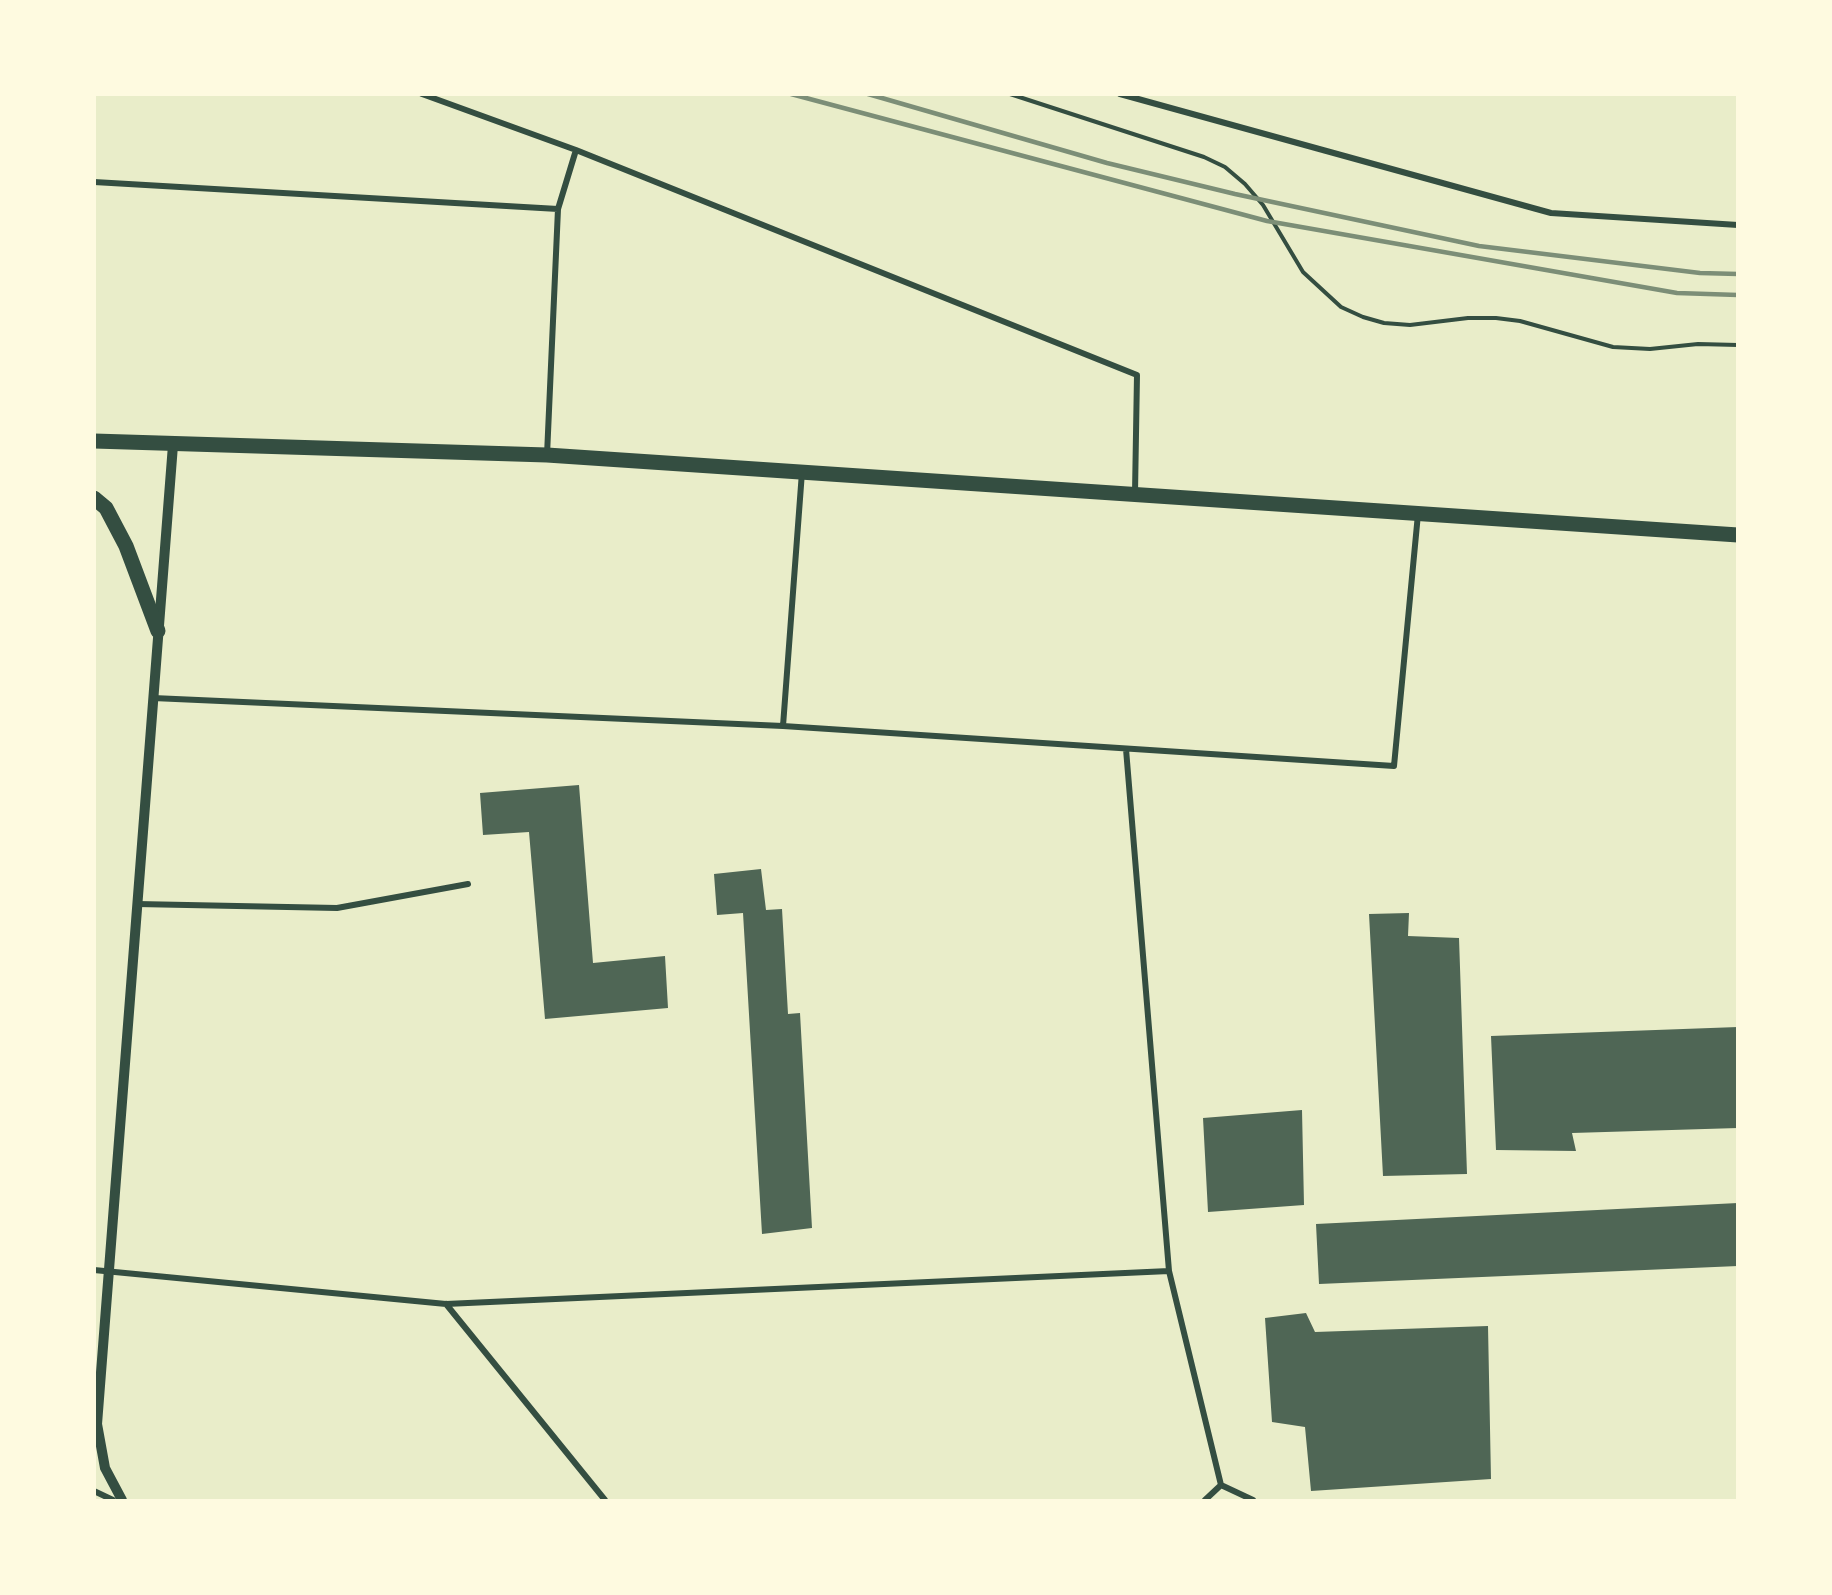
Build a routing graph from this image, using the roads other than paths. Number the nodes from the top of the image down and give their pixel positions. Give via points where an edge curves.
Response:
1 (422, 94) edge
2 (1120, 94) edge
3 (576, 150) junction
4 (94, 182) edge
5 (558, 209) junction
6 (1737, 225) edge
7 (94, 441) edge
8 (173, 445) junction
9 (547, 455) junction
10 (802, 471) junction
11 (1135, 494) junction
12 (94, 498) edge
13 (1418, 513) junction
14 (1737, 535) edge
15 (158, 632) junction
16 (153, 698) junction
17 (783, 726) junction
18 (1126, 748) junction
19 (468, 884) dead end
20 (137, 904) junction
21 (94, 1270) edge
22 (1169, 1270) junction
23 (108, 1271) junction
24 (446, 1304) junction
25 (97, 1377) edge
26 (1221, 1485) junction
27 (94, 1491) edge
28 (113, 1500) edge
29 (123, 1500) edge
30 (605, 1500) edge
31 (1205, 1500) edge
32 (1253, 1500) edge

1 - 3 street
2 - 6 street via 1551,213
3 - 5 street
3 - 11 street via 1137,375
4 - 5 street
5 - 9 street
7 - 8 main road
8 - 9 main road
8 - 15 street
9 - 10 main road
10 - 11 main road
10 - 17 street
11 - 13 main road
12 - 15 main road via 106,508 126,546
13 - 14 main road
13 - 18 street via 1394,766
15 - 16 street
16 - 17 street
16 - 20 street
17 - 18 street
18 - 22 street
19 - 20 street via 337,908
20 - 23 street
21 - 23 street
22 - 24 street
22 - 26 street
23 - 24 street
23 - 25 street
24 - 30 street
25 - 29 street via 97,1424 105,1468
26 - 31 street
26 - 32 street
27 - 28 street

